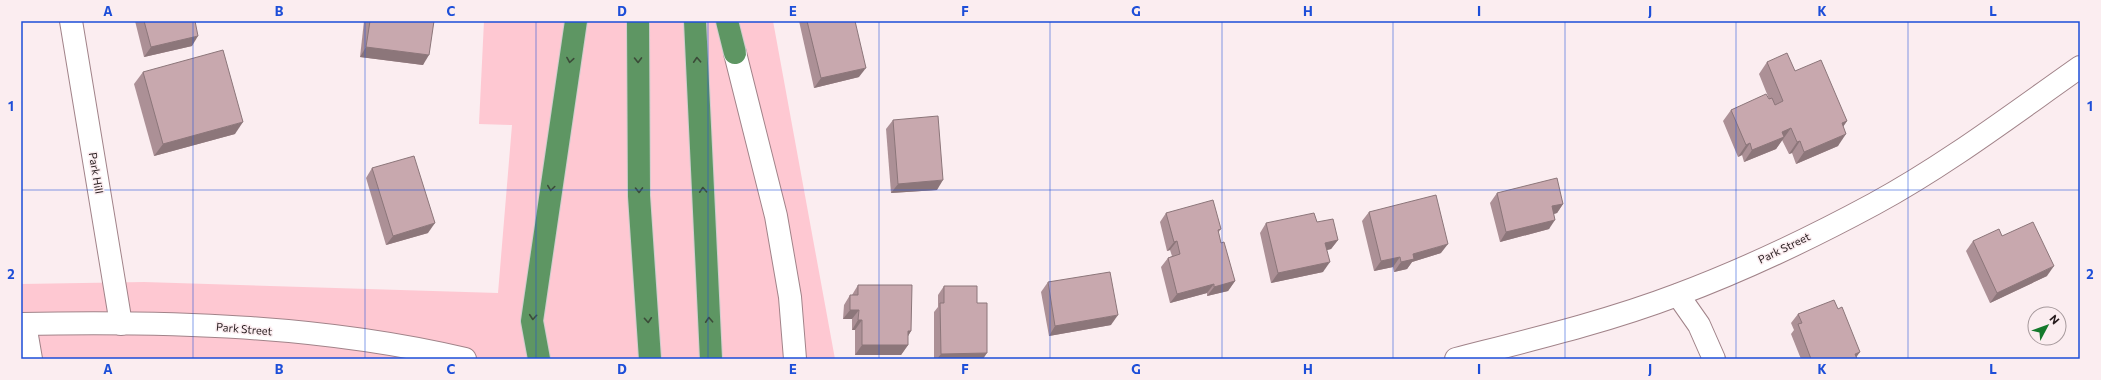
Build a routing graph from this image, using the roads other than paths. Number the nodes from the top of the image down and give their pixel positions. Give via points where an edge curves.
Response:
1 (71, 21) edge
2 (576, 21) edge
3 (638, 21) edge
4 (695, 21) edge
5 (727, 21) edge
6 (735, 53) joint
7 (2080, 67) edge
8 (1678, 295) junction
9 (23, 324) edge
10 (120, 324) junction
11 (31, 359) edge
12 (465, 359) edge
13 (539, 359) edge
14 (650, 359) edge
15 (711, 359) edge
16 (795, 359) edge
17 (1456, 359) edge
18 (1714, 359) edge

1 - 10 street, Park Hill
2 -> 13 highway via 532,321
3 -> 14 highway via 639,196
15 -> 4 highway
5 - 6 highway
6 - 16 street via 776,216 790,297
7 - 8 street, Park Street via 1958,153 1874,204 1770,256
8 - 17 street, Park Street via 1603,320
8 - 18 street via 1700,325
9 - 10 street, Park Street
9 - 11 street
10 - 12 street, Park Street via 209,326 327,336

